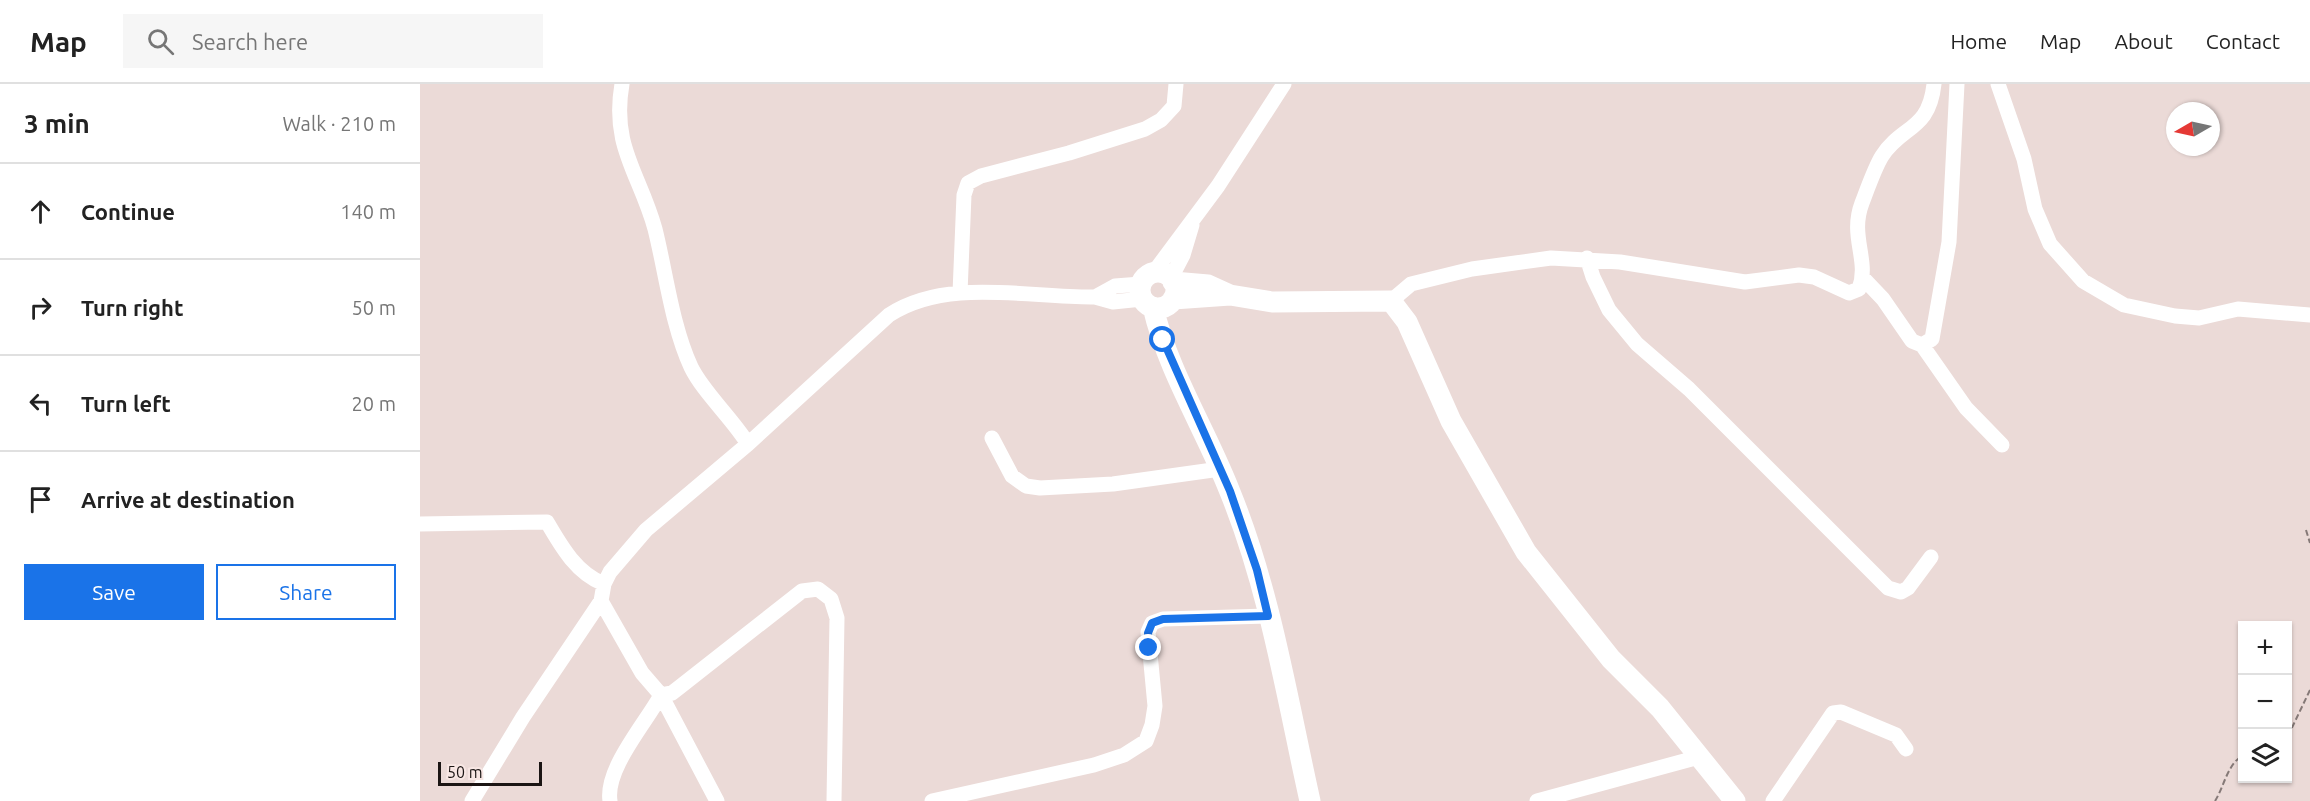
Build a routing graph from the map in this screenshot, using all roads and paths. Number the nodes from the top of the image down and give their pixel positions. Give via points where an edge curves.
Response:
1 (622, 84) edge
2 (1176, 84) edge
3 (1284, 84) edge
4 (1934, 84) edge
5 (1957, 84) edge
6 (1998, 84) edge
7 (1587, 258) junction
8 (1863, 278) junction
9 (1158, 288) junction
10 (960, 293) junction
11 (1391, 301) junction
12 (2310, 315) edge
13 (1922, 345) junction
14 (992, 438) dead end
15 (748, 444) junction
16 (2002, 445) dead end
17 (1220, 469) junction
18 (420, 524) edge
19 (2306, 530) dead end
20 (2310, 543) edge
21 (1931, 557) dead end
22 (604, 584) junction
23 (601, 601) junction
24 (1268, 616) junction
25 (2310, 690) edge
26 (661, 695) junction
27 (2291, 729) edge
28 (1906, 749) dead end
29 (1699, 757) junction
30 (2238, 758) edge
31 (1589, 795) edge
32 (472, 801) edge
33 (610, 801) edge
34 (717, 801) edge
35 (834, 801) edge
36 (932, 801) edge
37 (1310, 801) edge
38 (1537, 801) edge
39 (1735, 801) edge
40 (1773, 801) edge
41 (2215, 801) edge

1 - 15 street via 620,120 624,151 654,227 665,282 690,365
2 - 10 street via 1174,106 1145,129 968,183 964,195
3 - 9 street via 1192,221 1187,245
4 - 8 street via 1932,102 1922,120 1881,157 1862,204 1856,226
5 - 13 street via 1949,242 1932,339
6 - 12 street via 2024,159 2035,209 2050,244 2083,281 2129,307 2175,316 2199,318 2238,309
7 - 8 street via 1734,281 1814,277 1849,293 1859,289
7 - 11 street via 1551,258 1472,268 1411,284
7 - 21 street via 1609,310 1637,345 1689,389 1888,588 1901,592 1908,588
8 - 13 street via 1912,341
9 - 10 street via 1113,302 1095,297
9 - 11 street via 1272,302
9 - 17 street via 1179,381
10 - 15 street via 926,297 889,315
11 - 29 street via 1407,322 1451,421 1526,552 1611,659 1660,708
13 - 16 street via 1966,408
14 - 17 street via 1012,476 1026,486 1040,488 1113,484
15 - 22 street via 646,530
17 - 24 street via 1245,534
18 - 22 street via 547,522 582,572
19 - 20 path
22 - 23 street
23 - 26 street via 642,673
23 - 32 street via 528,708
24 - 36 street via 1163,619 1152,623 1148,633 1155,689 1152,725 1146,741 1124,755
24 - 37 street
25 - 27 path
26 - 33 street via 617,764 610,779
26 - 34 street
26 - 35 street via 672,693 802,591 818,589 831,599 837,618
28 - 40 street via 1896,735 1841,712 1833,713
29 - 31 street
29 - 39 street
30 - 41 path
31 - 38 street

